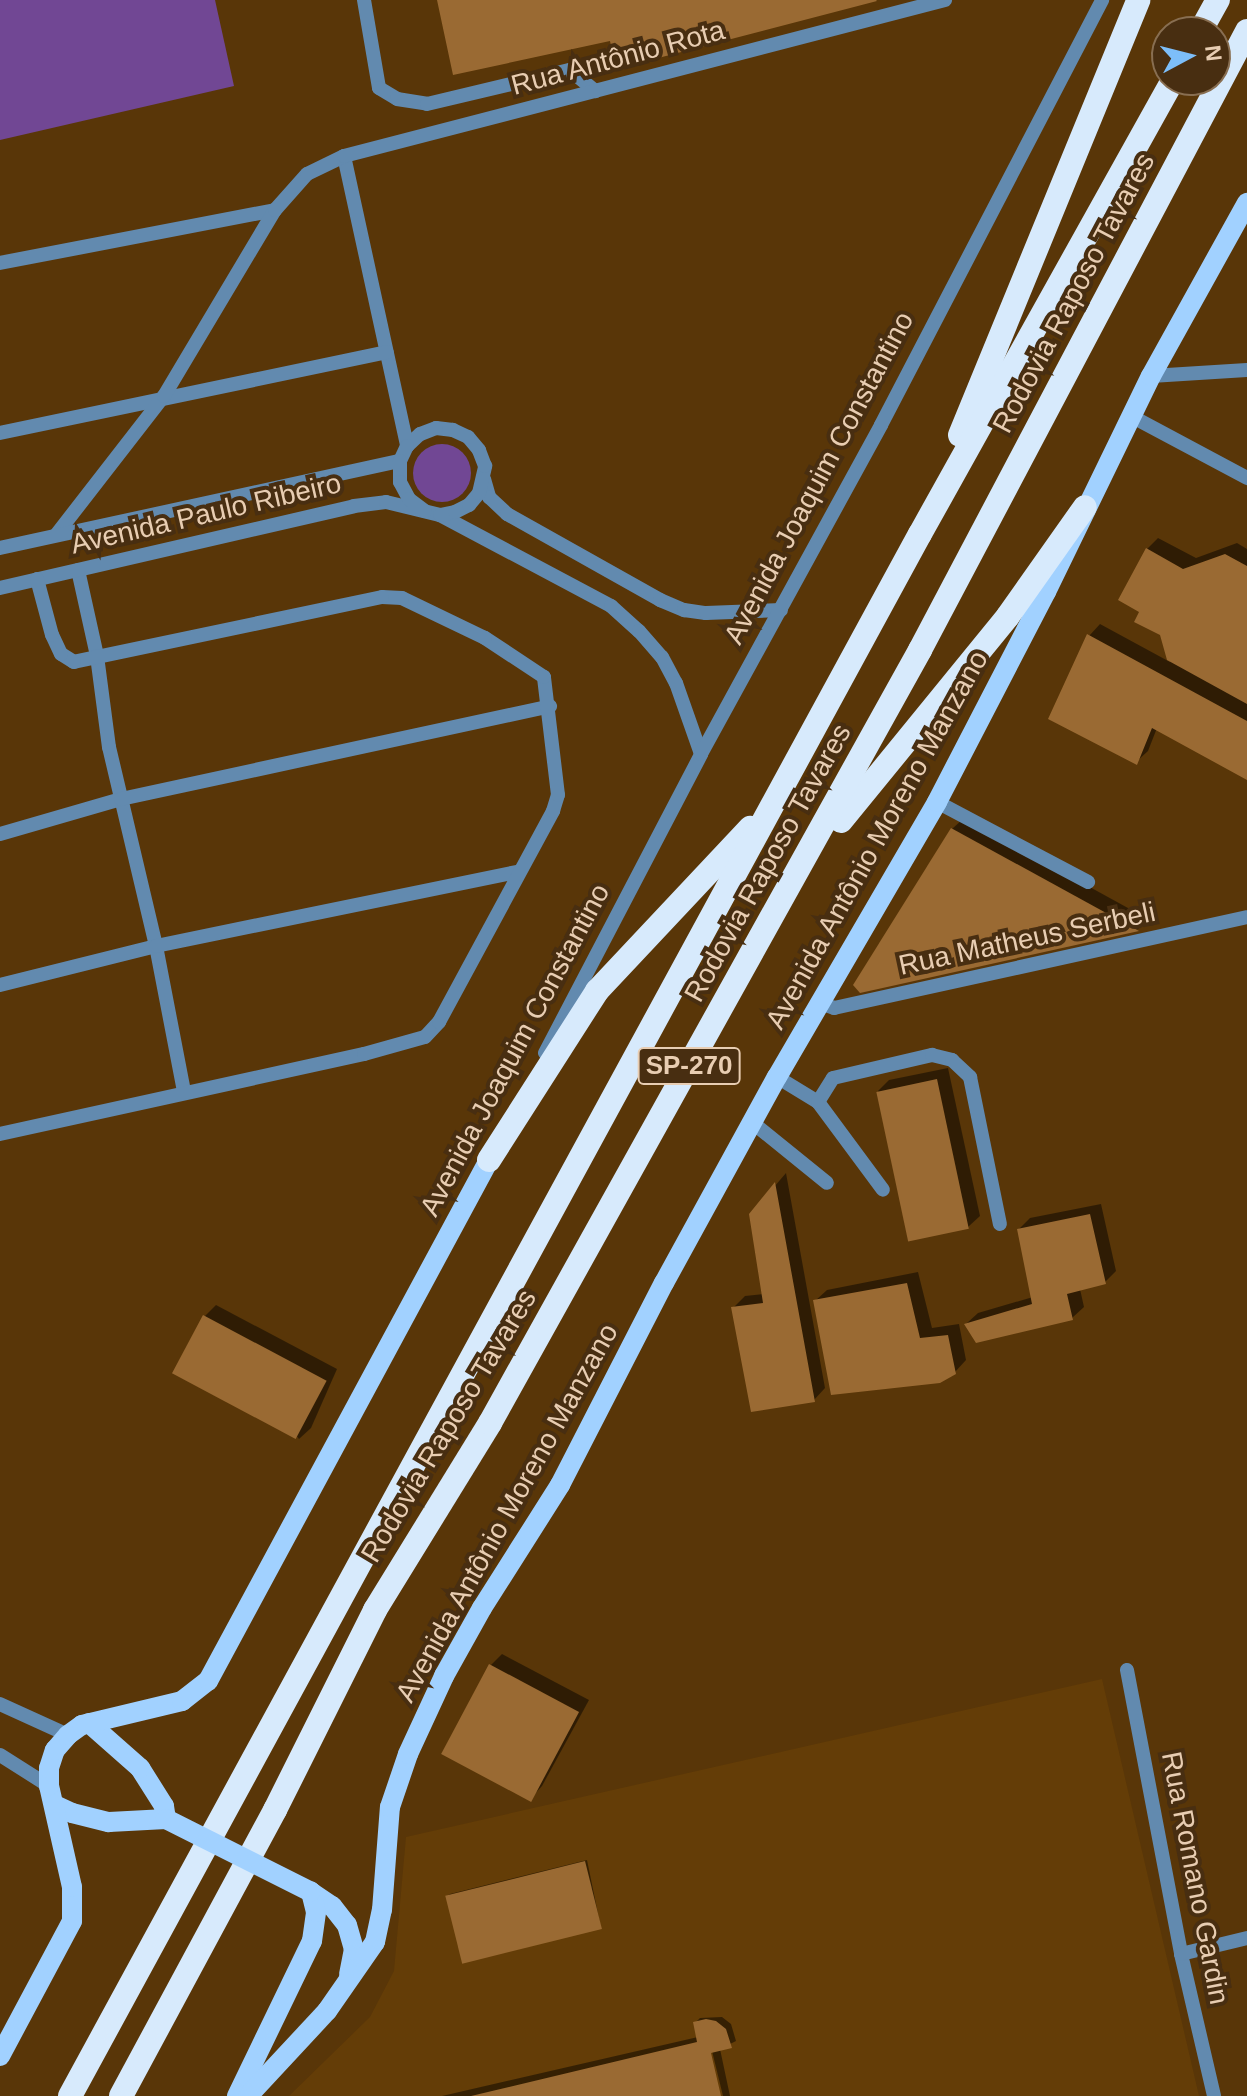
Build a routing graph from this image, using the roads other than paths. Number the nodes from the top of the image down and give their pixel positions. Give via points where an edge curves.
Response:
1 (364, 0) edge
2 (945, 0) edge
3 (1102, 0) edge
4 (1138, 0) edge
5 (1247, 31) edge
6 (595, 91) junction
7 (1164, 96) edge
8 (344, 156) junction
9 (1247, 203) edge
10 (275, 210) junction
11 (0, 263) edge
12 (387, 352) junction
13 (1247, 370) edge
14 (1151, 376) junction
15 (164, 396) junction
16 (1131, 416) junction
17 (0, 433) edge
18 (407, 446) junction
19 (400, 461) junction
20 (1247, 478) edge
21 (484, 479) junction
22 (1085, 507) junction
23 (432, 513) junction
24 (920, 534) junction
25 (56, 535) junction
26 (0, 548) edge
27 (78, 570) junction
28 (37, 579) junction
29 (0, 588) edge
30 (781, 610) junction
31 (97, 656) junction
32 (550, 706) junction
33 (701, 754) junction
34 (121, 799) junction
35 (937, 802) junction
36 (771, 806) junction
37 (0, 834) edge
38 (518, 872) junction
39 (1088, 882) dead end
40 (1247, 917) edge
41 (156, 946) junction
42 (0, 985) edge
43 (819, 1003) junction
44 (706, 1036) junction
45 (777, 1077) junction
46 (184, 1092) junction
47 (818, 1102) junction
48 (753, 1123) junction
49 (0, 1134) edge
50 (489, 1160) junction
51 (827, 1183) dead end
52 (883, 1190) dead end
53 (1000, 1224) dead end
54 (1127, 1670) dead end
55 (0, 1704) edge
56 (89, 1723) junction
57 (68, 1735) junction
58 (0, 1755) edge
59 (52, 1796) junction
60 (166, 1819) junction
61 (311, 1892) junction
62 (1247, 1938) edge
63 (1181, 1954) junction
64 (348, 1979) junction
65 (0, 2056) edge
66 (70, 2096) edge
67 (121, 2096) edge
68 (237, 2096) edge
69 (248, 2096) edge
70 (1214, 2096) edge

1 - 6 street via 379,88 397,99 427,104 570,70
2 - 6 street, Rua Antônio Rota
3 - 30 street, Avenida Joaquim Constantino
4 - 24 highway
5 - 44 highway, Rodovia Raposo Tavares / SP-270 via 920,650
6 - 8 street, Rua Antônio Rota
7 - 24 highway, Rodovia Raposo Tavares / SP-270
8 - 10 street, Rua Antônio Rota via 307,174
8 - 12 street
9 - 14 main road, Avenida Antônio Moreno Manzano
10 - 11 street
10 - 15 street
12 - 15 street
12 - 18 street
13 - 14 street
14 - 16 main road, Avenida Antônio Moreno Manzano
15 - 17 street
15 - 25 street
16 - 20 street
16 - 22 main road, Avenida Antônio Moreno Manzano
18 - 19 street
18 - 21 street via 428,431 453,430 479,450
19 - 23 street via 400,482 409,499
19 - 25 street
21 - 23 street via 469,505
21 - 30 street via 489,497 507,514 660,600 706,613
22 - 35 main road, Avenida Antônio Moreno Manzano
22 - 44 highway via 1008,616 854,801
23 - 27 street, Avenida Paulo Ribeiro via 386,502 354,506
23 - 33 street, Avenida Paulo Ribeiro via 611,606 639,631 676,683
24 - 36 highway, Rodovia Raposo Tavares / SP-270
25 - 26 street
27 - 28 street, Avenida Paulo Ribeiro
27 - 31 street
28 - 29 street, Avenida Paulo Ribeiro
28 - 31 street via 61,654 74,662
30 - 33 street, Avenida Joaquim Constantino
31 - 32 street via 395,596 485,638 538,670
31 - 34 street
32 - 34 street
32 - 38 street via 558,795
33 - 50 street, Avenida Joaquim Constantino
34 - 37 street
34 - 41 street
35 - 39 street
35 - 43 main road, Avenida Antônio Moreno Manzano
36 - 50 highway via 597,991
36 - 66 highway, Rodovia Raposo Tavares / SP-270
38 - 41 street
38 - 46 street via 439,1022 425,1037
40 - 43 street, Rua Matheus Serbeli via 834,1008
41 - 42 street
41 - 46 street
43 - 45 main road, Avenida Antônio Moreno Manzano
44 - 67 highway, Rodovia Raposo Tavares / SP-270 via 490,1423 375,1610 275,1810
45 - 47 street
45 - 48 main road, Avenida Antônio Moreno Manzano
46 - 49 street
47 - 52 street
47 - 53 street via 833,1078 932,1055 952,1060 970,1077
48 - 51 street
48 - 64 main road, Avenida Antônio Moreno Manzano via 560,1485 444,1676 390,1807 375,1942
50 - 56 main road, Avenida Joaquim Constantino via 208,1681 182,1701
54 - 63 street, Rua Romano Gardin
55 - 57 street
56 - 57 main road, Avenida Joaquim Constantino
56 - 60 main road via 140,1768 164,1806
57 - 59 main road via 52,1759
58 - 59 street
59 - 60 main road via 90,1819
59 - 65 main road via 72,1887 72,1921
60 - 61 main road, Avenida Antônio Moreno Manzano, bridge
61 - 64 main road, Avenida Antônio Moreno Manzano via 332,1906 352,1937 355,1961
61 - 68 main road via 316,1912 312,1941
62 - 63 street
63 - 70 street, Rua Romano Gardin
64 - 69 main road, Avenida Antônio Moreno Manzano via 327,2011

